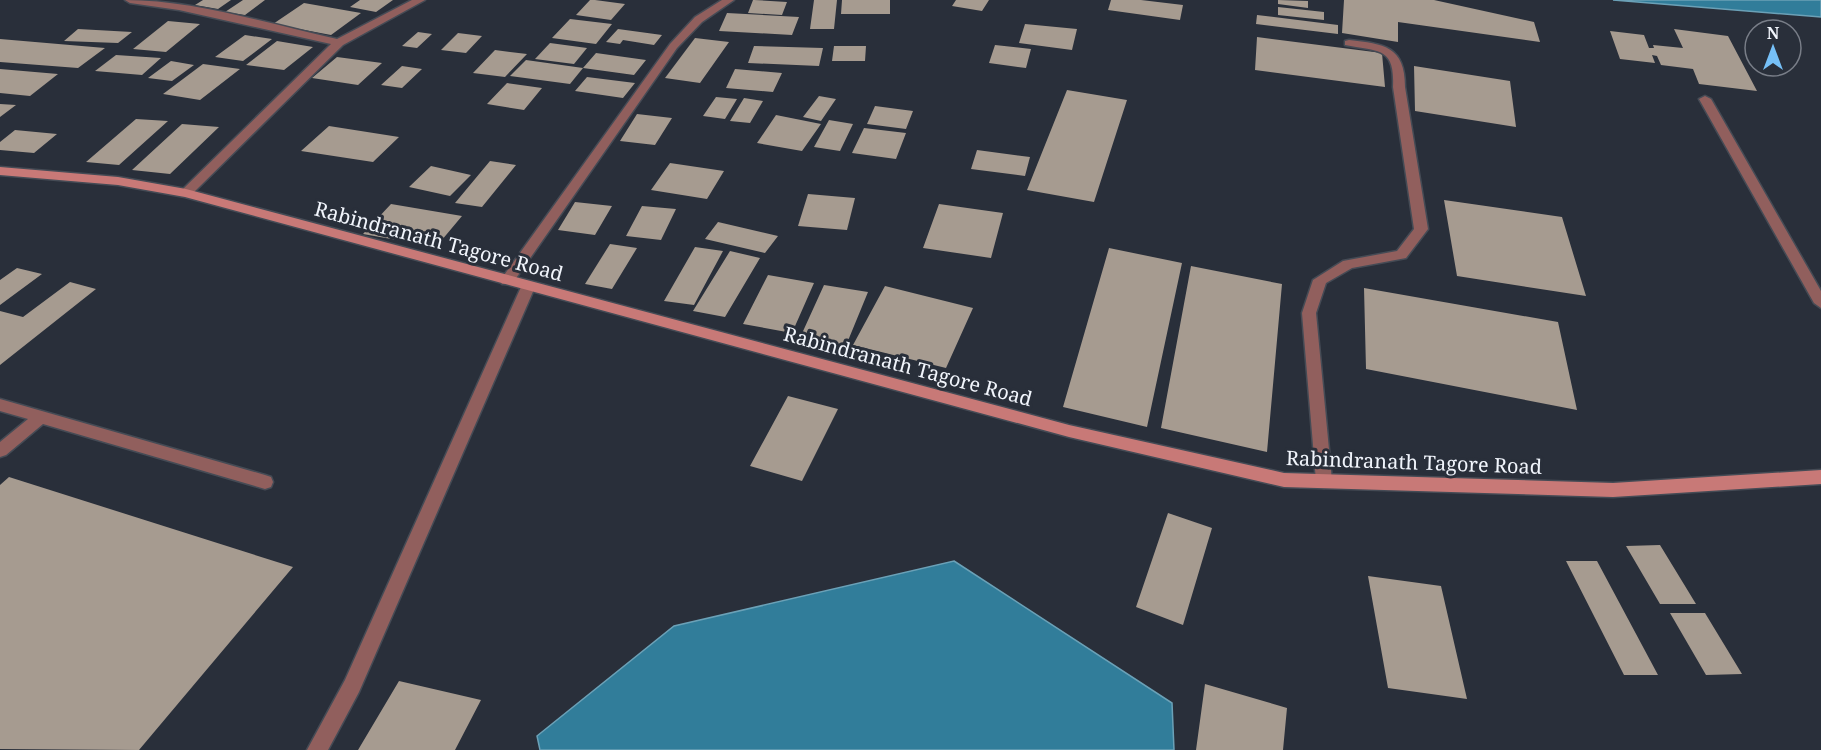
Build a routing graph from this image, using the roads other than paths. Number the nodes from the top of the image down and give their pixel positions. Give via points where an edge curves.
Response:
1 (130, 0) edge
2 (420, 0) edge
3 (729, 0) edge
4 (1349, 43) dead end
5 (339, 44) junction
6 (1705, 99) dead end
7 (0, 171) edge
8 (186, 193) junction
9 (507, 281) junction
10 (528, 287) junction
11 (1821, 303) edge
12 (0, 405) edge
13 (42, 416) junction
14 (0, 451) edge
15 (1821, 477) edge
16 (1324, 481) junction
17 (265, 482) dead end
18 (317, 750) edge

1 - 5 street via 179,7
2 - 5 street
3 - 9 street via 688,29
4 - 16 street via 1391,54 1398,66 1421,229 1401,255 1348,264 1320,280 1309,313
5 - 8 street
6 - 11 street
7 - 8 street, Rabindranath Tagore Road
8 - 9 street, Rabindranath Tagore Road
9 - 10 street, Rabindranath Tagore Road
10 - 16 street, Rabindranath Tagore Road via 1069,431 1284,480
10 - 18 street via 352,686
12 - 13 street
13 - 14 street
13 - 17 street
15 - 16 street, Rabindranath Tagore Road via 1613,490

